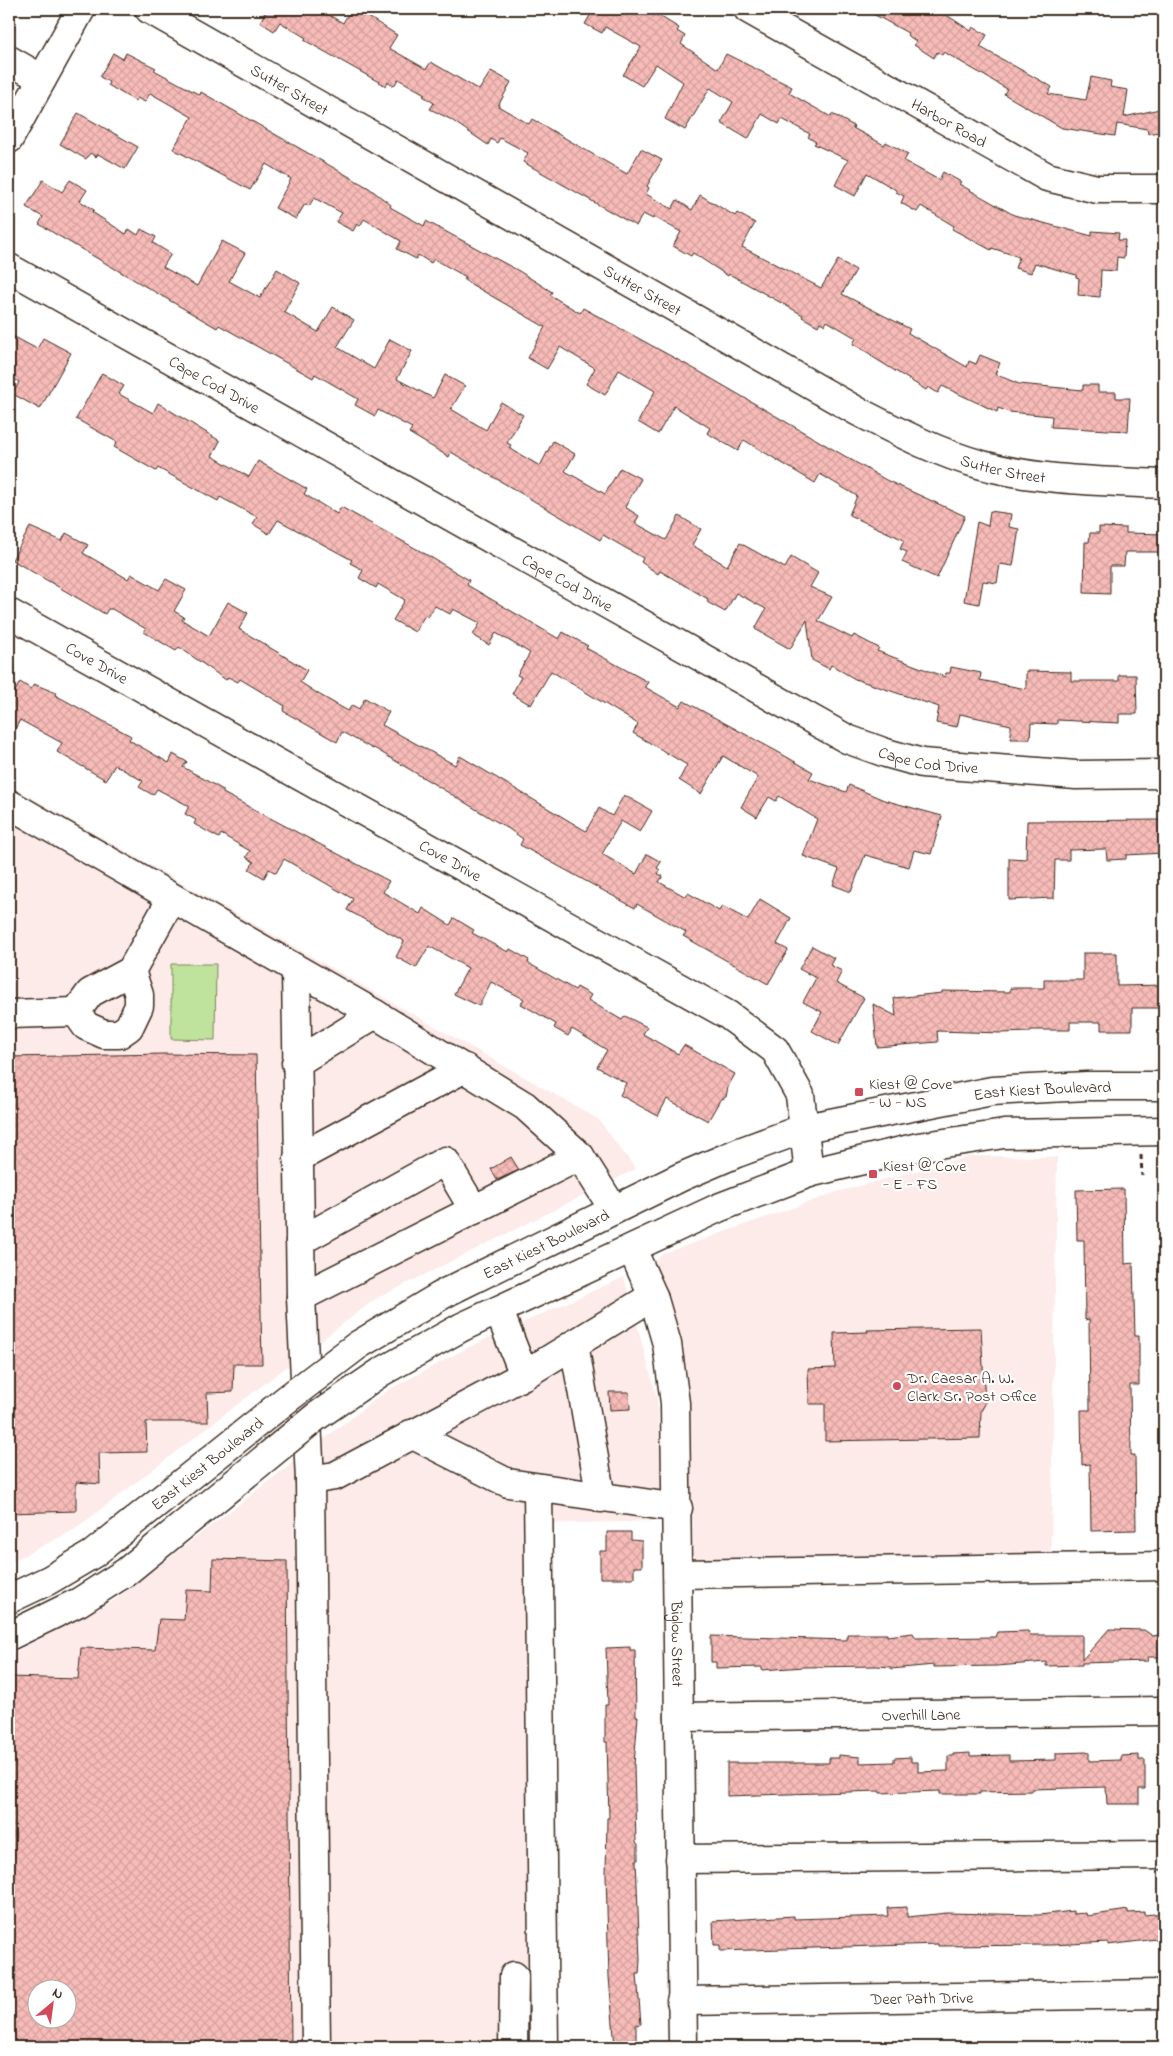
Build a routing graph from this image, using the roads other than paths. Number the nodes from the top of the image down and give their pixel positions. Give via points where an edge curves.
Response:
1 (81, 9) edge
2 (149, 9) edge
3 (748, 9) edge
4 (9, 60) edge
5 (42, 79) junction
6 (9, 139) edge
7 (1164, 189) edge
8 (9, 268) edge
9 (1164, 484) edge
10 (9, 613) edge
11 (1164, 774) edge
12 (9, 804) edge
13 (172, 898) junction
14 (296, 970) junction
15 (131, 971) junction
16 (76, 1012) junction
17 (9, 1014) edge
18 (375, 1014) junction
19 (296, 1063) junction
20 (465, 1068) junction
21 (1164, 1086) edge
22 (805, 1128) junction
23 (1164, 1131) edge
24 (580, 1156) junction
25 (298, 1158) junction
26 (809, 1173) junction
27 (474, 1210) junction
28 (614, 1210) junction
29 (300, 1241) junction
30 (632, 1248) junction
31 (653, 1296) junction
32 (301, 1297) junction
33 (499, 1311) junction
34 (574, 1344) junction
35 (524, 1375) junction
36 (411, 1434) junction
37 (310, 1480) junction
38 (538, 1488) junction
39 (601, 1498) junction
40 (678, 1508) junction
41 (1164, 1566) edge
42 (678, 1574) junction
43 (9, 1599) edge
44 (9, 1636) edge
45 (1164, 1711) edge
46 (679, 1717) junction
47 (1164, 1854) edge
48 (680, 1859) junction
49 (514, 1976) dead end
50 (1164, 1994) edge
51 (681, 2001) junction
52 (316, 2047) edge
53 (512, 2047) edge
54 (544, 2047) edge
55 (683, 2047) edge

1 - 5 street
2 - 9 street, Sutter Street via 848,406 922,444 983,465 1059,479
3 - 7 street, Harbor Road via 1047,177 1098,189
4 - 5 street
5 - 6 street
8 - 11 street, Cape Cod Drive via 847,739 922,763 1076,775
10 - 22 street, Cove Drive via 728,1015 775,1050 800,1094
12 - 13 street, Biglow Street
13 - 14 street, Biglow Street
13 - 15 street
14 - 18 street, Biglow Street
14 - 19 street
15 - 16 street via 90,993
15 - 16 street via 138,1006 129,1027 119,1034 104,1034 86,1026
16 - 17 street
18 - 19 street
18 - 20 street, Biglow Street
19 - 25 street
20 - 24 street, Biglow Street via 525,1106
20 - 25 street
21 - 22 street, East Kiest Boulevard via 992,1091
22 - 26 street, Cove Drive
22 - 28 street, East Kiest Boulevard via 681,1177
23 - 26 street, East Kiest Boulevard via 1004,1134 918,1147
24 - 27 street
24 - 28 street, Biglow Street
25 - 29 street
26 - 30 street, East Kiest Boulevard via 718,1208
27 - 29 street via 445,1161
27 - 32 street
28 - 30 street, Biglow Street
28 - 43 street, East Kiest Boulevard, bridge via 447,1292 358,1346 93,1554
29 - 32 street
30 - 31 street, Biglow Street
30 - 33 street, East Kiest Boulevard
31 - 34 street
31 - 40 street, Biglow Street via 667,1344 675,1403
32 - 37 street
33 - 35 street
33 - 44 street, East Kiest Boulevard, bridge via 462,1326 381,1372 317,1416 126,1572 80,1602
34 - 35 street
34 - 39 street
35 - 36 street
36 - 37 street via 336,1476
36 - 38 street via 508,1483
37 - 52 street
38 - 39 street
38 - 54 street
39 - 40 street
40 - 42 street, Biglow Street
41 - 42 street
42 - 46 street, Biglow Street
45 - 46 street, Overhill Lane
46 - 48 street, Biglow Street
47 - 48 street
48 - 51 street, Biglow Street
49 - 53 street
50 - 51 street, Deer Path Drive
51 - 55 street, Biglow Street

